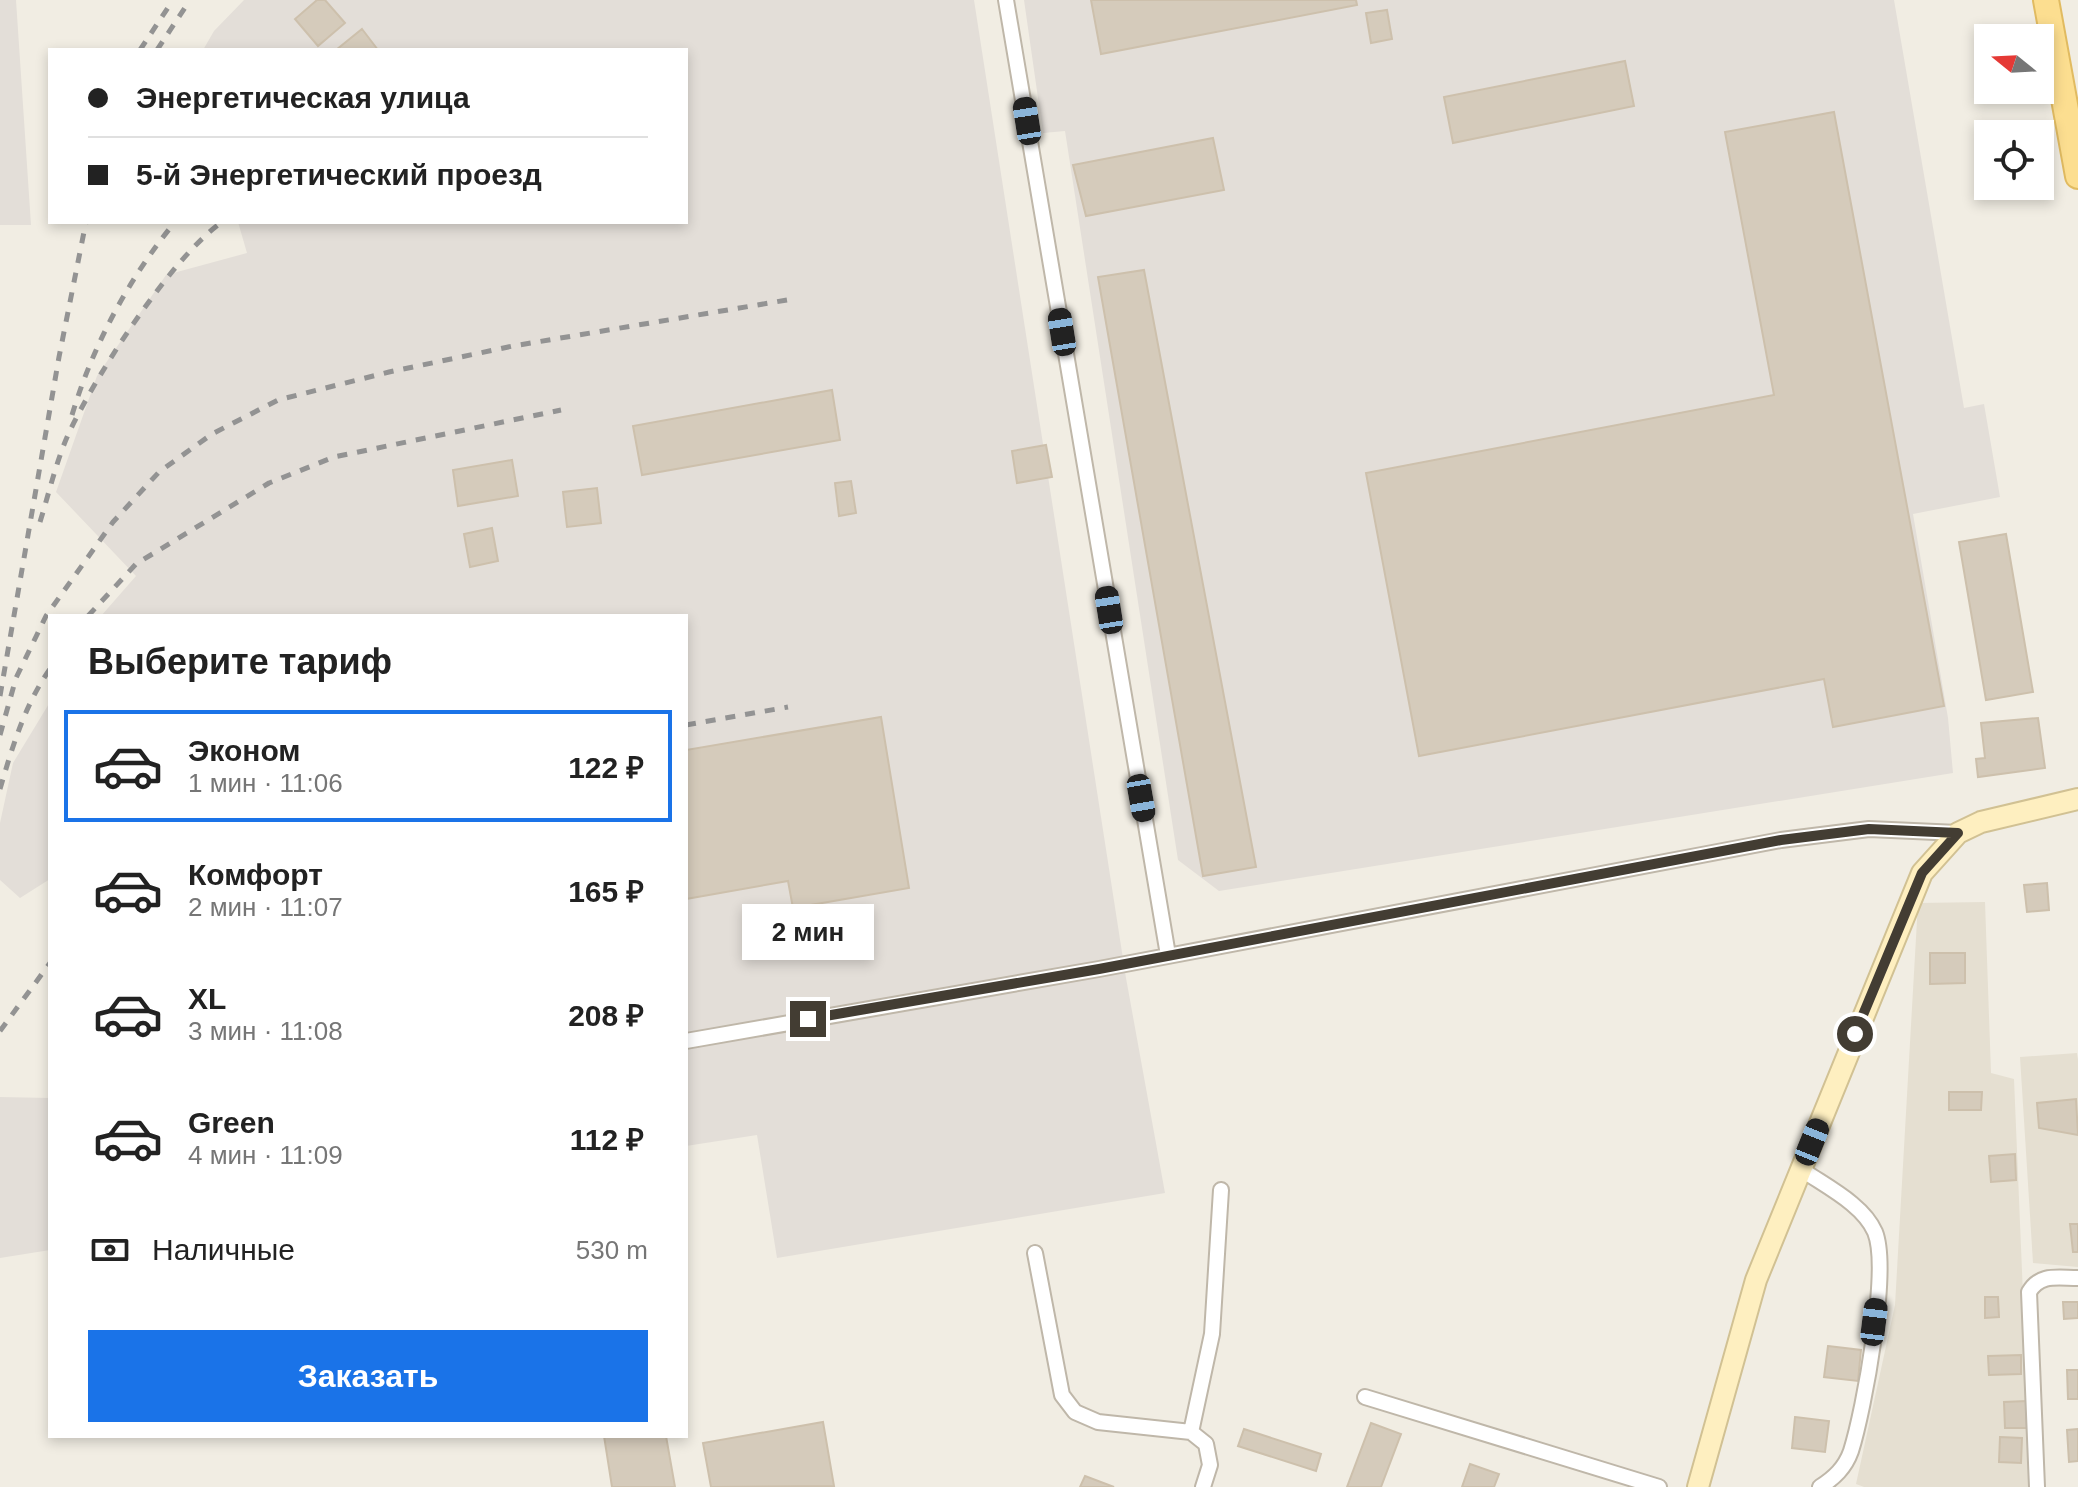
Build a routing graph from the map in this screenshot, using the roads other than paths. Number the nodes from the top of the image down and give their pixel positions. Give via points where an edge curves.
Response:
1 (1006, 0) edge
2 (2046, 0) edge
3 (2078, 176) edge
4 (2078, 799) edge
5 (1958, 833) junction
6 (1168, 955) junction
7 (688, 1041) edge
8 (1801, 1169) junction
9 (1221, 1190) dead end
10 (1035, 1253) dead end
11 (2078, 1278) edge
12 (1365, 1397) dead end
13 (1191, 1432) junction
14 (1203, 1487) edge
15 (1659, 1487) edge
16 (1698, 1487) edge
17 (1820, 1487) edge
18 (2037, 1487) edge

1 - 6 street
2 - 3 main road
4 - 5 main road via 1981,822
5 - 6 street via 1869,829 1781,840
5 - 8 main road via 1922,873
6 - 7 street
8 - 16 main road via 1756,1280
8 - 17 street via 1865,1215 1876,1234 1880,1268 1867,1377 1850,1453 1836,1477
9 - 13 street via 1212,1334
10 - 13 street via 1062,1395 1075,1412 1098,1422
11 - 18 street via 2043,1278 2029,1292
12 - 15 street
13 - 14 street via 1206,1444 1210,1465

